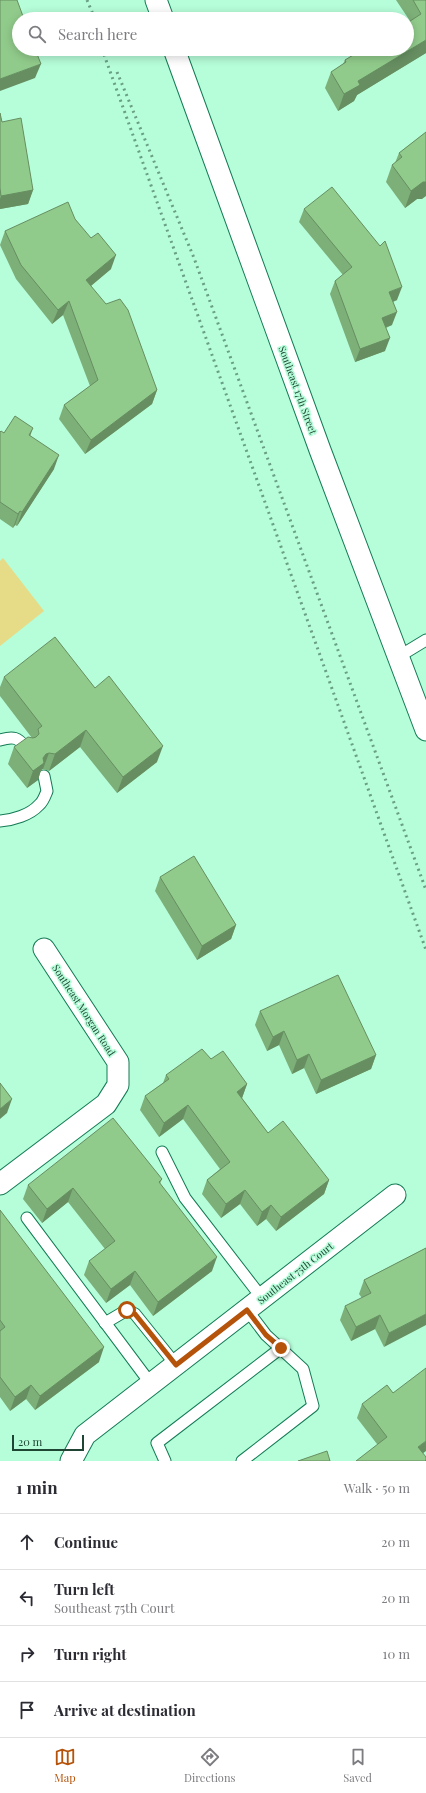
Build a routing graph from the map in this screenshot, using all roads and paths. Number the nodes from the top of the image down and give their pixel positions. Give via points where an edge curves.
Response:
1 (156, 0) edge
2 (160, 12) edge
3 (177, 56) edge
4 (426, 640) edge
5 (398, 657) junction
6 (426, 730) edge
7 (0, 740) edge
8 (26, 748) edge
9 (44, 776) edge
10 (0, 821) edge
11 (44, 949) dead end
12 (162, 1152) dead end
13 (0, 1184) edge
14 (395, 1195) dead end
15 (27, 1218) dead end
16 (254, 1304) junction
17 (105, 1324) junction
18 (281, 1348) junction
19 (176, 1365) junction
20 (151, 1384) junction
21 (71, 1461) edge
22 (165, 1461) edge
23 (242, 1461) edge

1 - 2 street
3 - 5 street, Southeast 17th Street
4 - 5 lane
5 - 6 street, Southeast 17th Street
7 - 8 lane via 10,737 21,740
9 - 10 lane via 47,791 40,805 30,812
11 - 13 street, Southeast Morgan Road via 118,1062 118,1085 106,1104
12 - 16 lane via 185,1198
14 - 16 street, Southeast 75th Court
15 - 17 lane
16 - 18 lane via 266,1335
16 - 19 street, Southeast 75th Court
17 - 19 lane via 127,1310 135,1314
17 - 20 lane
18 - 22 lane via 157,1442
18 - 23 lane via 303,1369 314,1406
19 - 20 street, Southeast 75th Court
20 - 21 street, Southeast 75th Court via 85,1435

